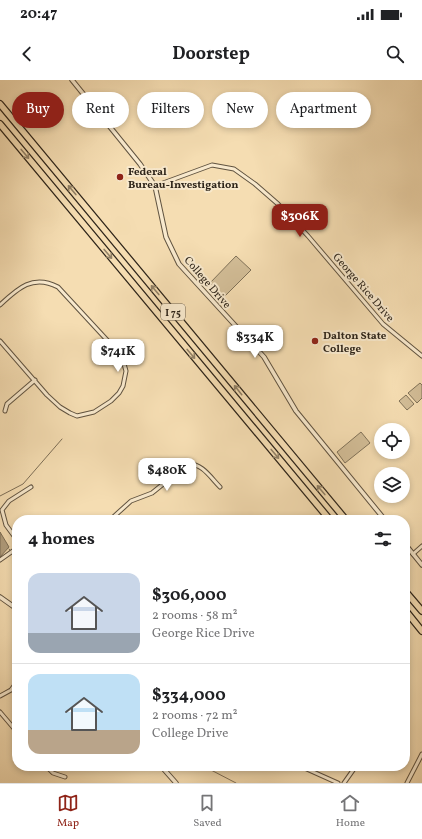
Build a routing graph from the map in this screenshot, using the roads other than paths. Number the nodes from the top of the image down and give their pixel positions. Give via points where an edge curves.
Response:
1 (72, 80) edge
2 (0, 104) edge
3 (0, 124) edge
4 (155, 186) junction
5 (0, 305) edge
6 (0, 341) edge
7 (422, 356) edge
8 (35, 380) junction
9 (5, 411) dead end
10 (31, 487) dead end
11 (220, 487) dead end
12 (116, 515) edge
13 (326, 515) edge
14 (342, 515) edge
15 (381, 515) edge
16 (12, 533) edge
17 (422, 546) edge
18 (410, 550) edge
19 (12, 553) edge
20 (413, 554) junction
21 (0, 560) edge
22 (422, 565) edge
23 (0, 597) edge
24 (410, 597) edge
25 (12, 605) edge
26 (422, 611) edge
27 (410, 616) edge
28 (422, 631) edge
29 (12, 689) edge
30 (0, 696) edge
31 (0, 712) edge
32 (12, 726) edge
33 (422, 754) edge
34 (51, 771) edge
35 (165, 771) edge
36 (311, 771) edge
37 (352, 771) edge
38 (65, 777) dead end
39 (176, 783) edge
40 (338, 783) edge
41 (344, 783) edge
42 (407, 783) edge

1 - 4 street, College Drive
14 -> 2 highway, I 75
3 -> 13 highway, I 75
4 - 7 street, George Rice Drive via 212,165 234,169 278,204 383,324
4 - 15 street, College Drive via 166,237 179,264 264,357 296,411
5 - 8 street via 28,283 50,283 58,287 120,355 126,371 123,386 111,401 94,412 77,416 60,407
6 - 8 street
8 - 9 street via 7,404
10 - 16 street via 8,501 2,510 6,525
11 - 12 street via 200,467 188,464 152,493 131,501
17 - 20 street
18 - 20 street
19 - 21 street
20 - 22 street
23 - 25 street
24 - 26 highway
27 - 28 highway
29 - 30 street
31 - 32 street
33 - 42 street
34 - 38 street
35 - 39 street
36 - 40 street
37 - 41 street

